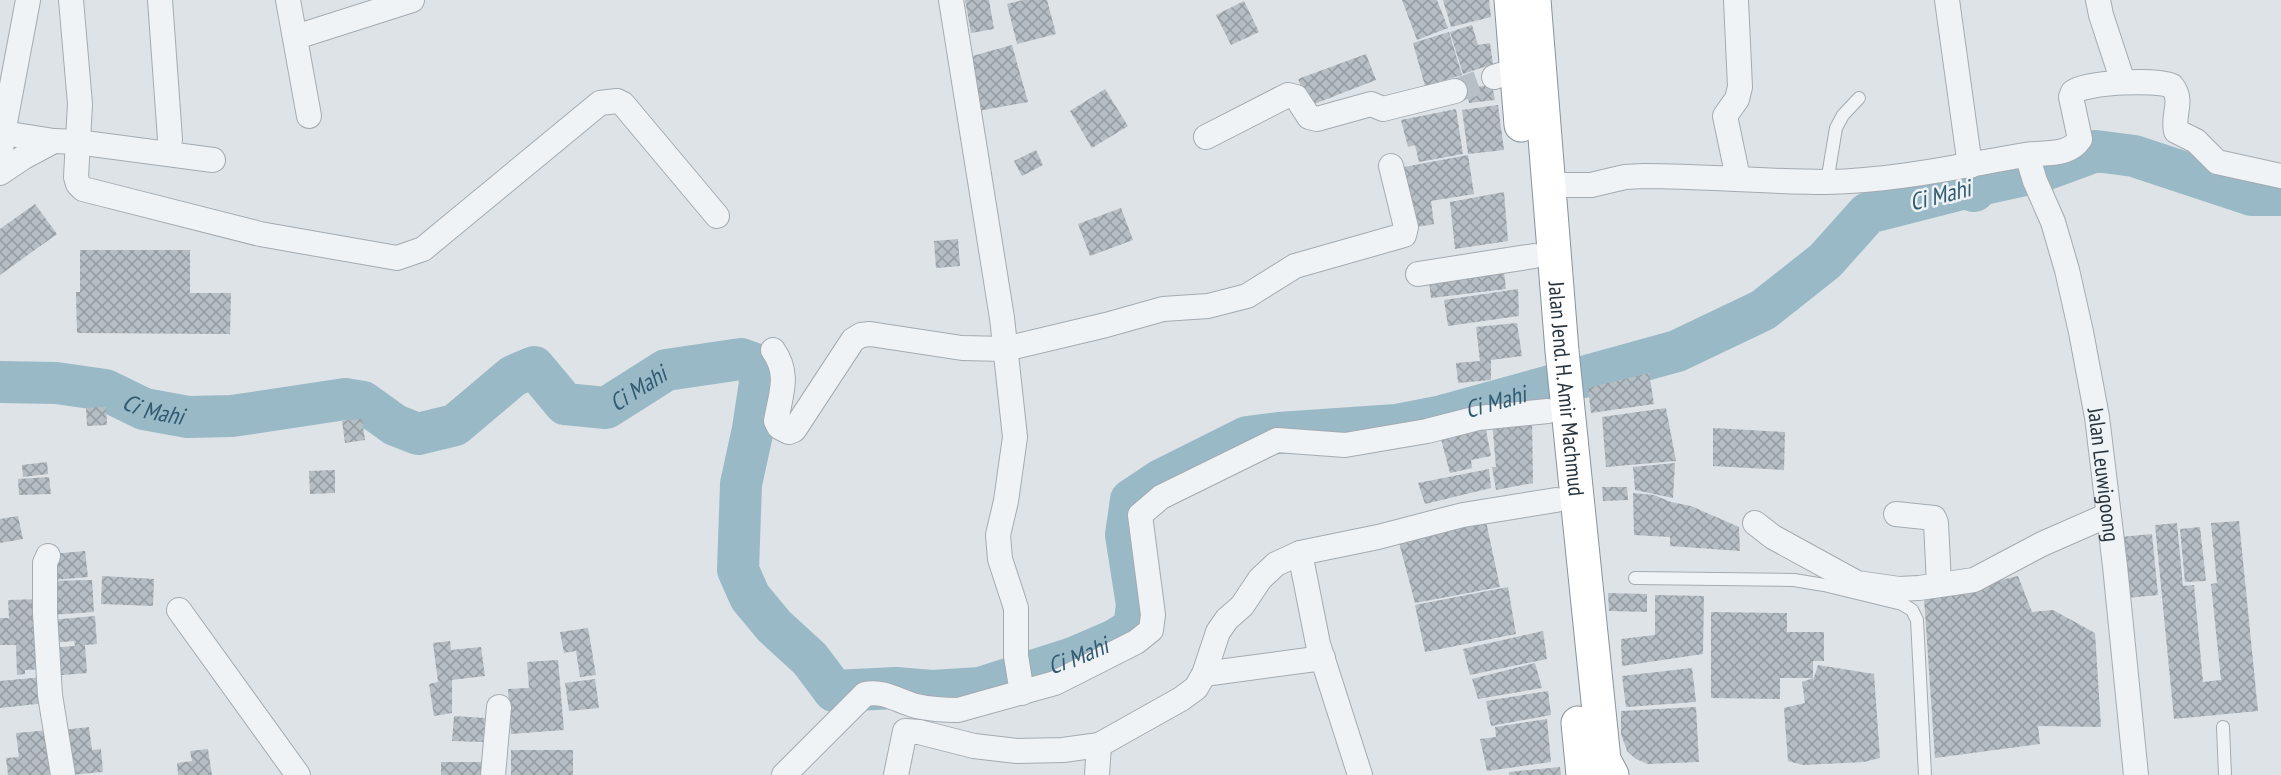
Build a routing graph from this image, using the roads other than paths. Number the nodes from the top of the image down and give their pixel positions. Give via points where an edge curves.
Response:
1 (28, 0) edge
2 (72, 0) edge
3 (160, 0) edge
4 (288, 0) edge
5 (412, 0) edge
6 (951, 0) edge
7 (1511, 0) edge
8 (1534, 0) edge
9 (1736, 0) edge
10 (1947, 0) edge
11 (2098, 0) edge
12 (296, 37) junction
13 (2123, 82) junction
14 (1455, 91) tunnel mouth
15 (1859, 98) dead end
16 (309, 116) dead end
17 (3, 133) junction
18 (1206, 137) dead end
19 (65, 142) junction
20 (168, 153) junction
21 (0, 159) edge
22 (213, 160) dead end
23 (1391, 166) dead end
24 (1970, 166) junction
25 (2030, 167) junction
26 (0, 173) edge
27 (2281, 176) edge
28 (1738, 178) junction
29 (1827, 182) junction
30 (1548, 185) junction
31 (717, 216) dead end
32 (1534, 256) junction
33 (1418, 273) dead end
34 (1005, 349) junction
35 (773, 350) dead end
36 (1553, 359) junction
37 (1554, 405) junction
38 (1556, 500) junction
39 (1896, 514) dead end
40 (2108, 515) junction
41 (1755, 523) dead end
42 (1300, 553) junction
43 (48, 556) dead end
44 (1635, 578) dead end
45 (1939, 584) junction
46 (179, 610) dead end
47 (1323, 658) junction
48 (1204, 674) junction
49 (1021, 688) junction
50 (914, 705) junction
51 (499, 707) dead end
52 (2223, 727) dead end
53 (905, 731) junction
54 (1099, 745) junction
55 (63, 775) edge
56 (298, 775) edge
57 (493, 775) edge
58 (784, 775) edge
59 (896, 775) edge
60 (1097, 775) edge
61 (1360, 775) edge
62 (1583, 775) edge
63 (1612, 775) edge
64 (1924, 775) edge
65 (2136, 775) edge
66 (2225, 775) edge

1 - 17 street
2 - 19 street via 80,104
3 - 20 street
4 - 12 street
5 - 12 street
6 - 34 street
7 - 32 highway, Jalan Jend. H. Amir Machmud via 1505,73
8 - 30 highway, Jalan Jend. H. Amir Machmud
9 - 28 street via 1740,87 1725,116
10 - 24 street
11 - 13 street
12 - 16 street
13 - 25 street via 2075,90 2071,98 2080,139 2072,149
13 - 27 street via 2169,85 2179,100 2176,131 2196,141 2217,162
14 - 18 street via 1383,110 1371,104 1317,119 1309,117 1296,97 1288,95
15 - 29 lane via 1836,128
17 - 19 street
17 - 21 street
19 - 20 street
19 - 26 street via 24,157
19 - 31 street via 83,189 260,234 397,258 423,249 600,103 617,101
20 - 22 street
23 - 34 street via 1406,227 1404,235 1295,266 1247,296 1208,306 1163,309
24 - 25 street
24 - 29 street
25 - 40 street, Jalan Leuwigoong via 2053,222 2081,332 2097,417
28 - 29 street
28 - 30 street via 1644,176 1591,185
30 - 36 highway, Jalan Jend. H. Amir Machmud
32 - 33 street
32 - 36 highway, Jalan Jend. H. Amir Machmud
34 - 35 street via 962,348 861,335 853,340 789,432 776,421 784,378
34 - 49 street via 1015,437 998,535 1000,559 1016,608
36 - 37 highway, Jalan Jend. H. Amir Machmud
37 - 38 highway, Jalan Jend. H. Amir Machmud
37 - 49 street via 1345,445 1277,440 1161,497 1140,515 1153,615 1150,630 1136,642 1055,683
37 - 63 highway, Jalan Jend. H. Amir Machmud via 1604,760
38 - 42 street via 1463,515
38 - 62 highway, Jalan Jend. H. Amir Machmud
39 - 45 street via 1934,518
40 - 45 street via 1974,580
40 - 65 street, Jalan Leuwigoong
41 - 45 street via 1857,583 1899,589
42 - 47 street
42 - 48 street via 1269,569 1242,606 1227,619 1218,632
43 - 55 street via 45,613 50,695
44 - 64 lane via 1794,580 1891,601 1912,610 1917,620
46 - 56 street
47 - 48 street
47 - 61 street
48 - 54 street via 1196,688 1181,699
49 - 50 street via 958,710
50 - 53 street
50 - 58 street via 882,693 866,694
51 - 57 street
52 - 66 lane
53 - 54 street via 1017,751
53 - 59 street
54 - 60 street

